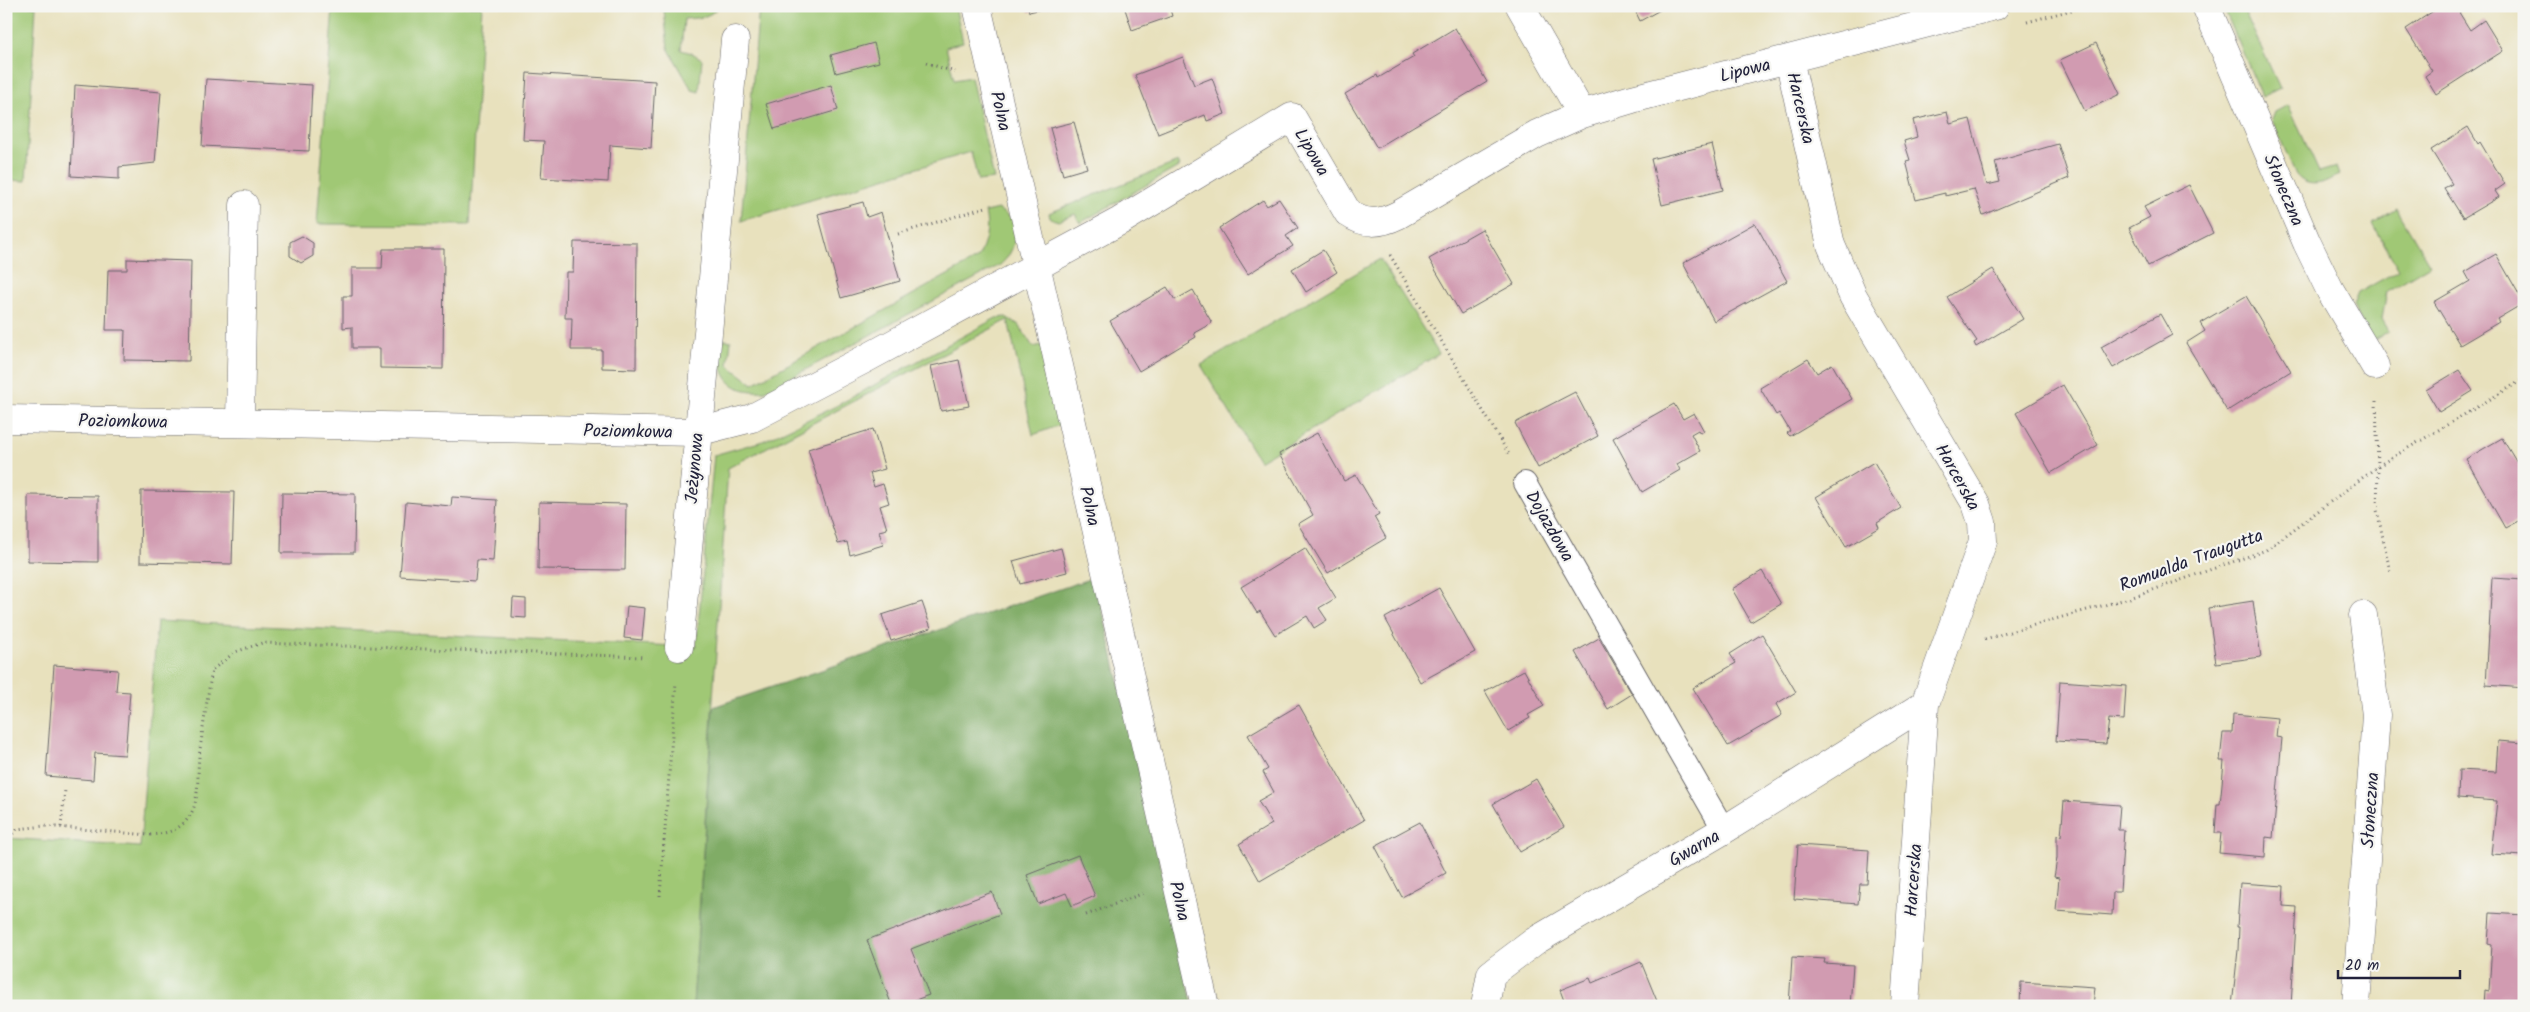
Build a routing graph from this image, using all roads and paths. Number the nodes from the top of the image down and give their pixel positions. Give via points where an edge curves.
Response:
1 (977, 6) edge
2 (1520, 6) edge
3 (2206, 6) edge
4 (1978, 8) edge
5 (735, 40) dead end
6 (1789, 59) junction
7 (1582, 114) junction
8 (1020, 197) junction
9 (244, 205) dead end
10 (1372, 223) junction
11 (898, 234) dead end
12 (1037, 268) junction
13 (2374, 366) joint
14 (2524, 379) edge
15 (6, 419) edge
16 (240, 422) junction
17 (697, 432) junction
18 (2378, 466) junction
19 (1525, 482) joint
20 (2390, 572) dead end
21 (2363, 615) dead end
22 (1944, 651) junction
23 (678, 653) junction
24 (1924, 704) junction
25 (65, 790) dead end
26 (61, 827) junction
27 (1724, 830) junction
28 (6, 841) edge
29 (1175, 881) junction
30 (660, 896) dead end
31 (1086, 915) dead end
32 (1205, 1006) edge
33 (1485, 1006) edge
34 (1905, 1006) edge
35 (2356, 1006) edge

1 - 8 street, Polna
2 - 7 street
3 - 13 street, Słoneczna via 2307,243
4 - 6 street, Lipowa
5 - 17 street, Jeżynowa
6 - 7 street, Lipowa
6 - 22 street, Harcerska via 1835,254 1853,296 1976,504 1982,522 1983,541
7 - 10 street, Lipowa via 1537,134 1398,215
8 - 11 path
8 - 12 street, Polna
9 - 16 street
10 - 12 street, Lipowa via 1358,220 1348,213 1292,117 1120,222
10 - 19 path, Dojazdowa
12 - 17 street, Poziomkowa via 752,418
12 - 29 street, Polna
13 - 18 path
14 - 18 path, Romualda Traugutta
15 - 16 street, Poziomkowa
16 - 17 street, Poziomkowa
17 - 23 street, Jeżynowa
18 - 20 path via 2376,510
18 - 22 path, Romualda Traugutta via 2266,550 2133,597
19 - 27 lane, Dojazdowa
21 - 35 street, Słoneczna via 2376,715
22 - 24 street, Harcerska
23 - 26 path via 262,643 234,652 212,670 196,794 190,816 178,829 149,836
23 - 30 path
24 - 27 street, Gwarna
24 - 34 street, Harcerska
25 - 26 path
26 - 28 path via 17,829
27 - 33 street, Gwarna via 1534,941 1491,974
29 - 31 path
29 - 32 street, Polna

